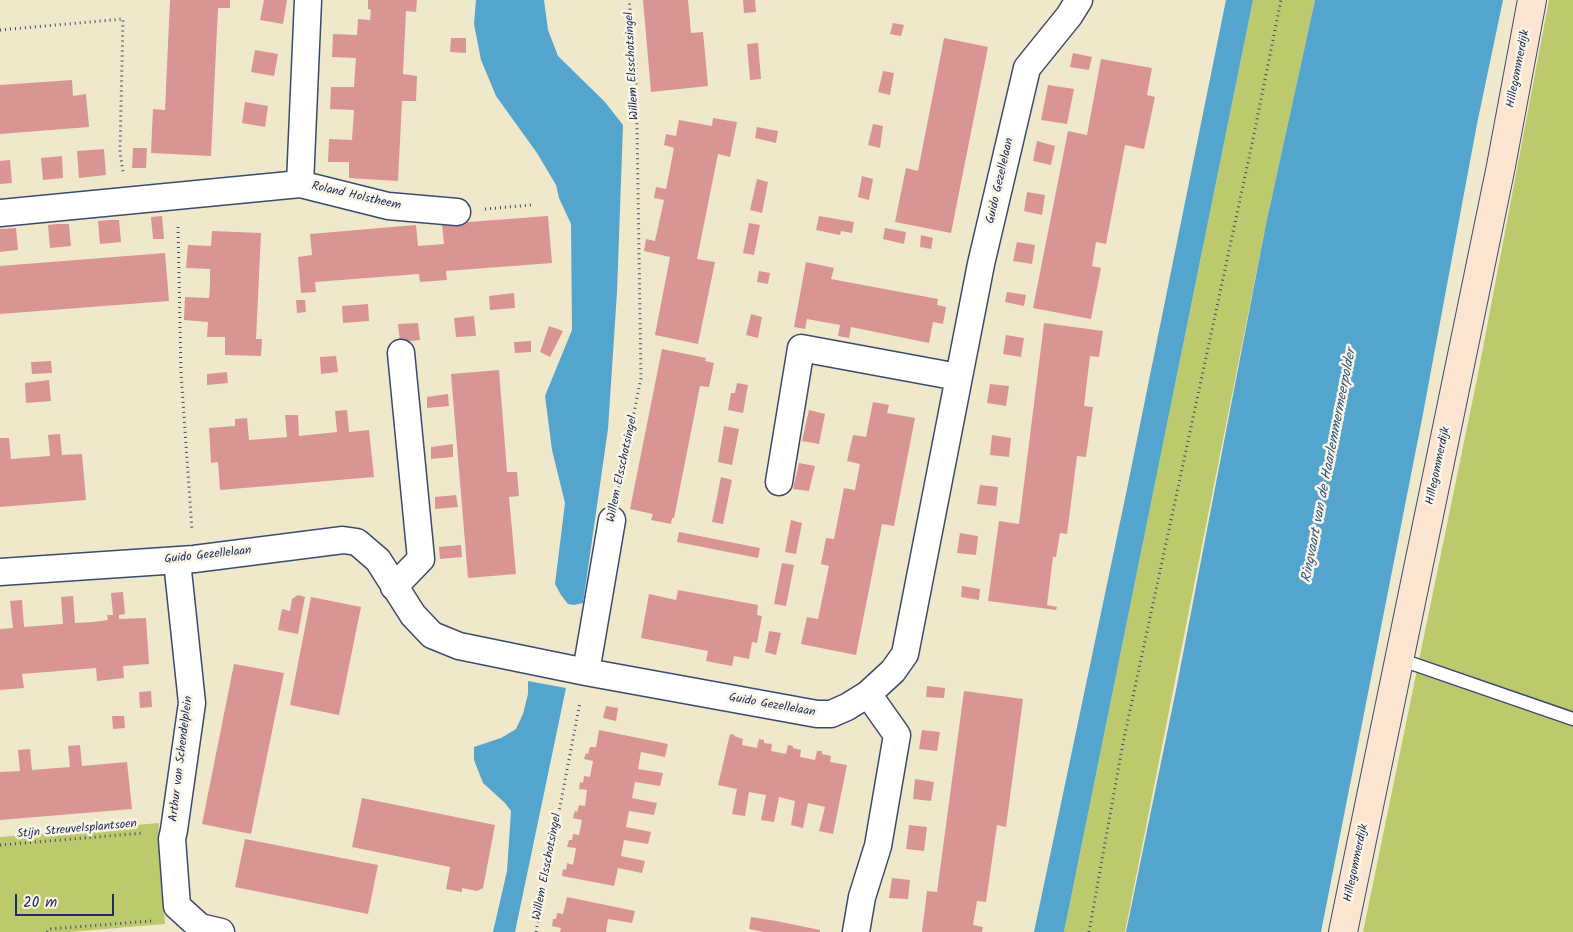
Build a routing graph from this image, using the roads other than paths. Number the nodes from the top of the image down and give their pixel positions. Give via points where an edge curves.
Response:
1 (308, 0) edge
2 (1079, 0) edge
3 (1532, 0) edge
4 (300, 184) junction
5 (458, 212) road end
6 (0, 213) edge
7 (401, 353) dead end
8 (958, 377) junction
9 (779, 482) dead end
10 (612, 520) road end
11 (185, 560) junction
12 (0, 572) edge
13 (394, 587) junction
14 (1400, 659) junction
15 (586, 672) junction
16 (868, 694) junction
17 (1573, 719) edge
18 (221, 932) edge
19 (856, 932) edge
20 (1343, 932) edge

1 - 4 street, Roland Holstheem
2 - 8 street, Guido Gezellelaan via 1027,68
3 - 14 street, Hillegommerdijk
4 - 5 street, Roland Holstheem via 388,206
4 - 6 street, Roland Holstheem
7 - 13 street via 421,559
8 - 9 street via 801,348
8 - 16 street, Guido Gezellelaan via 905,654 894,672
10 - 15 street, Willem Elsschotsingel
11 - 12 street, Guido Gezellelaan
11 - 13 street, Guido Gezellelaan via 343,540 357,542 378,560
11 - 18 street, Arthur van Schendelplein via 192,703 172,839 177,906 200,927
13 - 15 street, Guido Gezellelaan via 432,635 459,646
14 - 17 lane
14 - 20 street, Hillegommerdijk
15 - 16 street, Guido Gezellelaan via 817,714 832,714
16 - 19 street via 897,735 878,846 862,897

